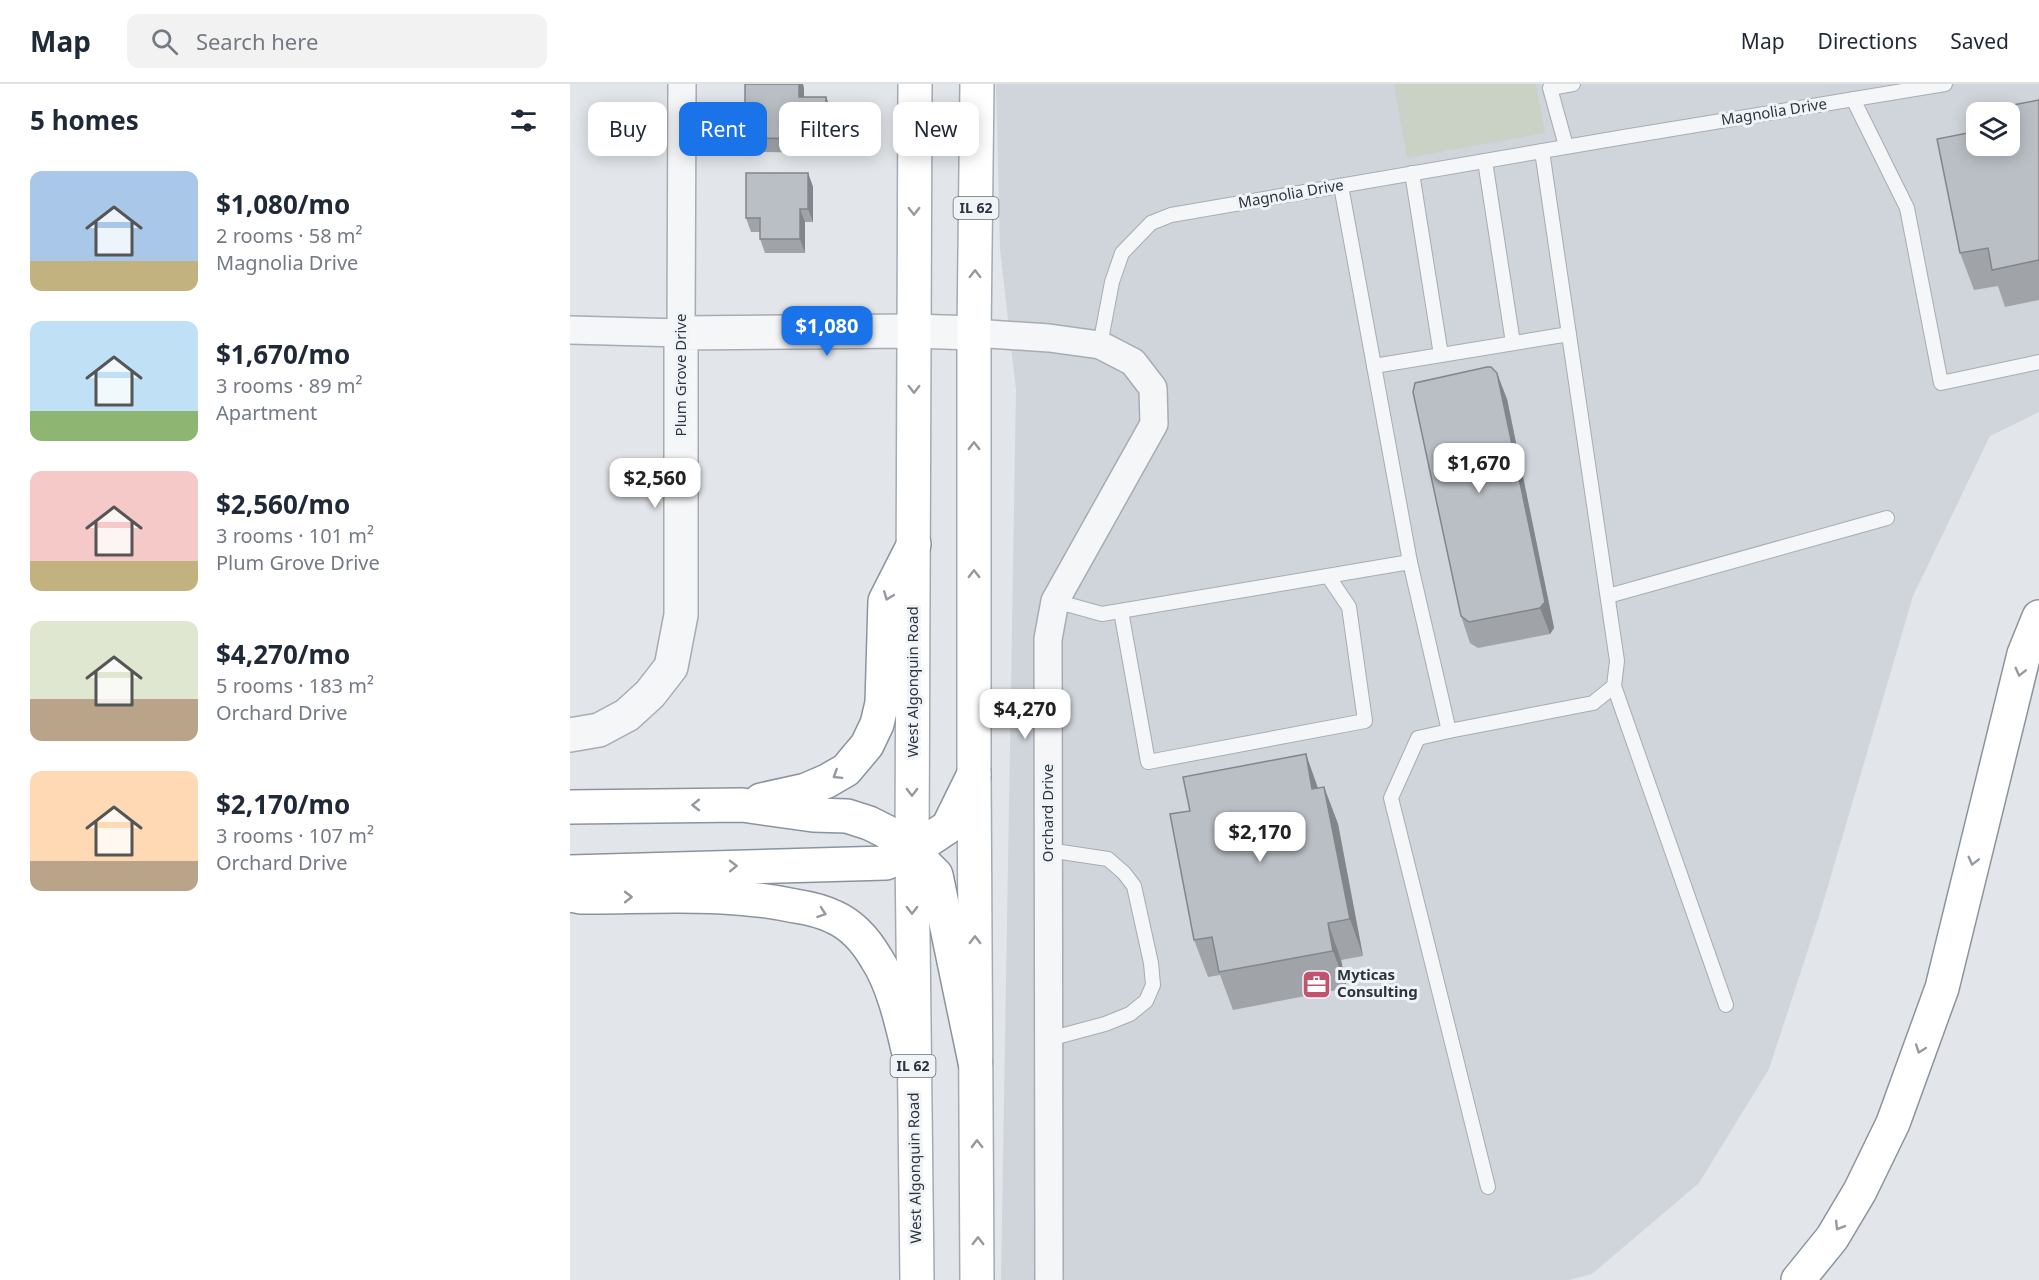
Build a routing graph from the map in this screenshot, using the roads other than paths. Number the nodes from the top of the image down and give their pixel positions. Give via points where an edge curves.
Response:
1 (682, 84) edge
2 (915, 84) edge
3 (977, 84) edge
4 (1573, 84) edge
5 (1945, 84) edge
6 (1853, 99) junction
7 (1566, 146) junction
8 (1542, 151) junction
9 (1485, 160) junction
10 (1412, 173) junction
11 (1341, 186) junction
12 (570, 330) edge
13 (913, 331) junction
14 (681, 333) junction
15 (974, 333) junction
16 (1569, 333) junction
17 (1513, 343) junction
18 (1100, 345) junction
19 (1441, 355) junction
20 (2039, 362) edge
21 (1374, 366) junction
22 (1887, 518) dead end
23 (914, 544) junction
24 (1410, 562) junction
25 (1328, 576) junction
26 (1608, 596) junction
27 (1055, 601) junction
28 (1121, 611) junction
29 (2039, 617) edge
30 (1614, 686) junction
31 (1449, 731) junction
32 (570, 735) edge
33 (974, 774) junction
34 (742, 805) junction
35 (570, 807) edge
36 (1048, 850) junction
37 (912, 851) junction
38 (570, 872) edge
39 (570, 896) edge
40 (1726, 1005) dead end
41 (1049, 1039) junction
42 (975, 1062) junction
43 (913, 1070) junction
44 (1488, 1187) dead end
45 (917, 1280) edge
46 (977, 1280) edge
47 (1049, 1280) edge
48 (1798, 1280) edge

1 - 14 street, Plum Grove Drive
2 -> 13 main road, West Algonquin Road / IL 62
15 -> 3 main road, IL 62
4 - 7 lane via 1550,88
5 - 6 lane, Magnolia Drive
6 - 7 lane, Magnolia Drive
6 - 20 lane via 1906,208 1941,383
7 - 8 lane, Magnolia Drive
8 - 9 lane, Magnolia Drive
8 - 16 lane
9 - 10 lane, Magnolia Drive
9 - 17 lane
10 - 11 lane, Magnolia Drive
10 - 19 lane
11 - 18 lane, Magnolia Drive via 1171,215 1151,223 1122,253
11 - 21 lane
12 - 14 street
13 - 14 street
13 - 15 street
13 -> 23 main road, West Algonquin Road / IL 62
14 - 32 street, Plum Grove Drive via 681,615 671,667 627,716 599,730
15 - 18 street, Orchard Drive
33 -> 15 main road, IL 62
16 - 17 lane
16 - 26 lane
17 - 19 lane
18 - 27 street, Orchard Drive via 1133,362 1153,388 1154,424
19 - 21 lane
21 - 24 lane
22 - 26 lane
23 -> 34 main road via 885,601 882,703 867,745 846,770 826,781 806,790
23 -> 37 main road, West Algonquin Road / IL 62
24 - 25 lane
24 - 31 lane
25 - 28 lane
25 - 28 lane via 1349,607 1365,721 1148,762
26 - 30 lane via 1617,662
27 - 28 lane via 1102,614
27 - 36 street, Orchard Drive via 1048,639
29 -> 48 main road via 2024,654 1942,988 1893,1123 1832,1238
30 - 31 lane via 1593,703
30 - 40 lane
31 - 44 lane via 1418,738 1391,798
33 - 37 main road via 948,827
42 -> 33 main road, IL 62
34 -> 35 main road
34 - 37 main road via 847,816 869,822
36 - 41 street, Orchard Drive
36 - 41 lane via 1107,859 1124,873 1134,886 1153,985 1146,1001 1130,1014
38 -> 37 main road via 886,863
37 - 42 main road via 936,875
37 -> 43 main road, West Algonquin Road / IL 62
39 -> 43 main road via 729,896 770,900 836,917 878,959
41 - 47 street, Orchard Drive
46 -> 42 main road, IL 62
43 - 45 main road, West Algonquin Road / IL 62

